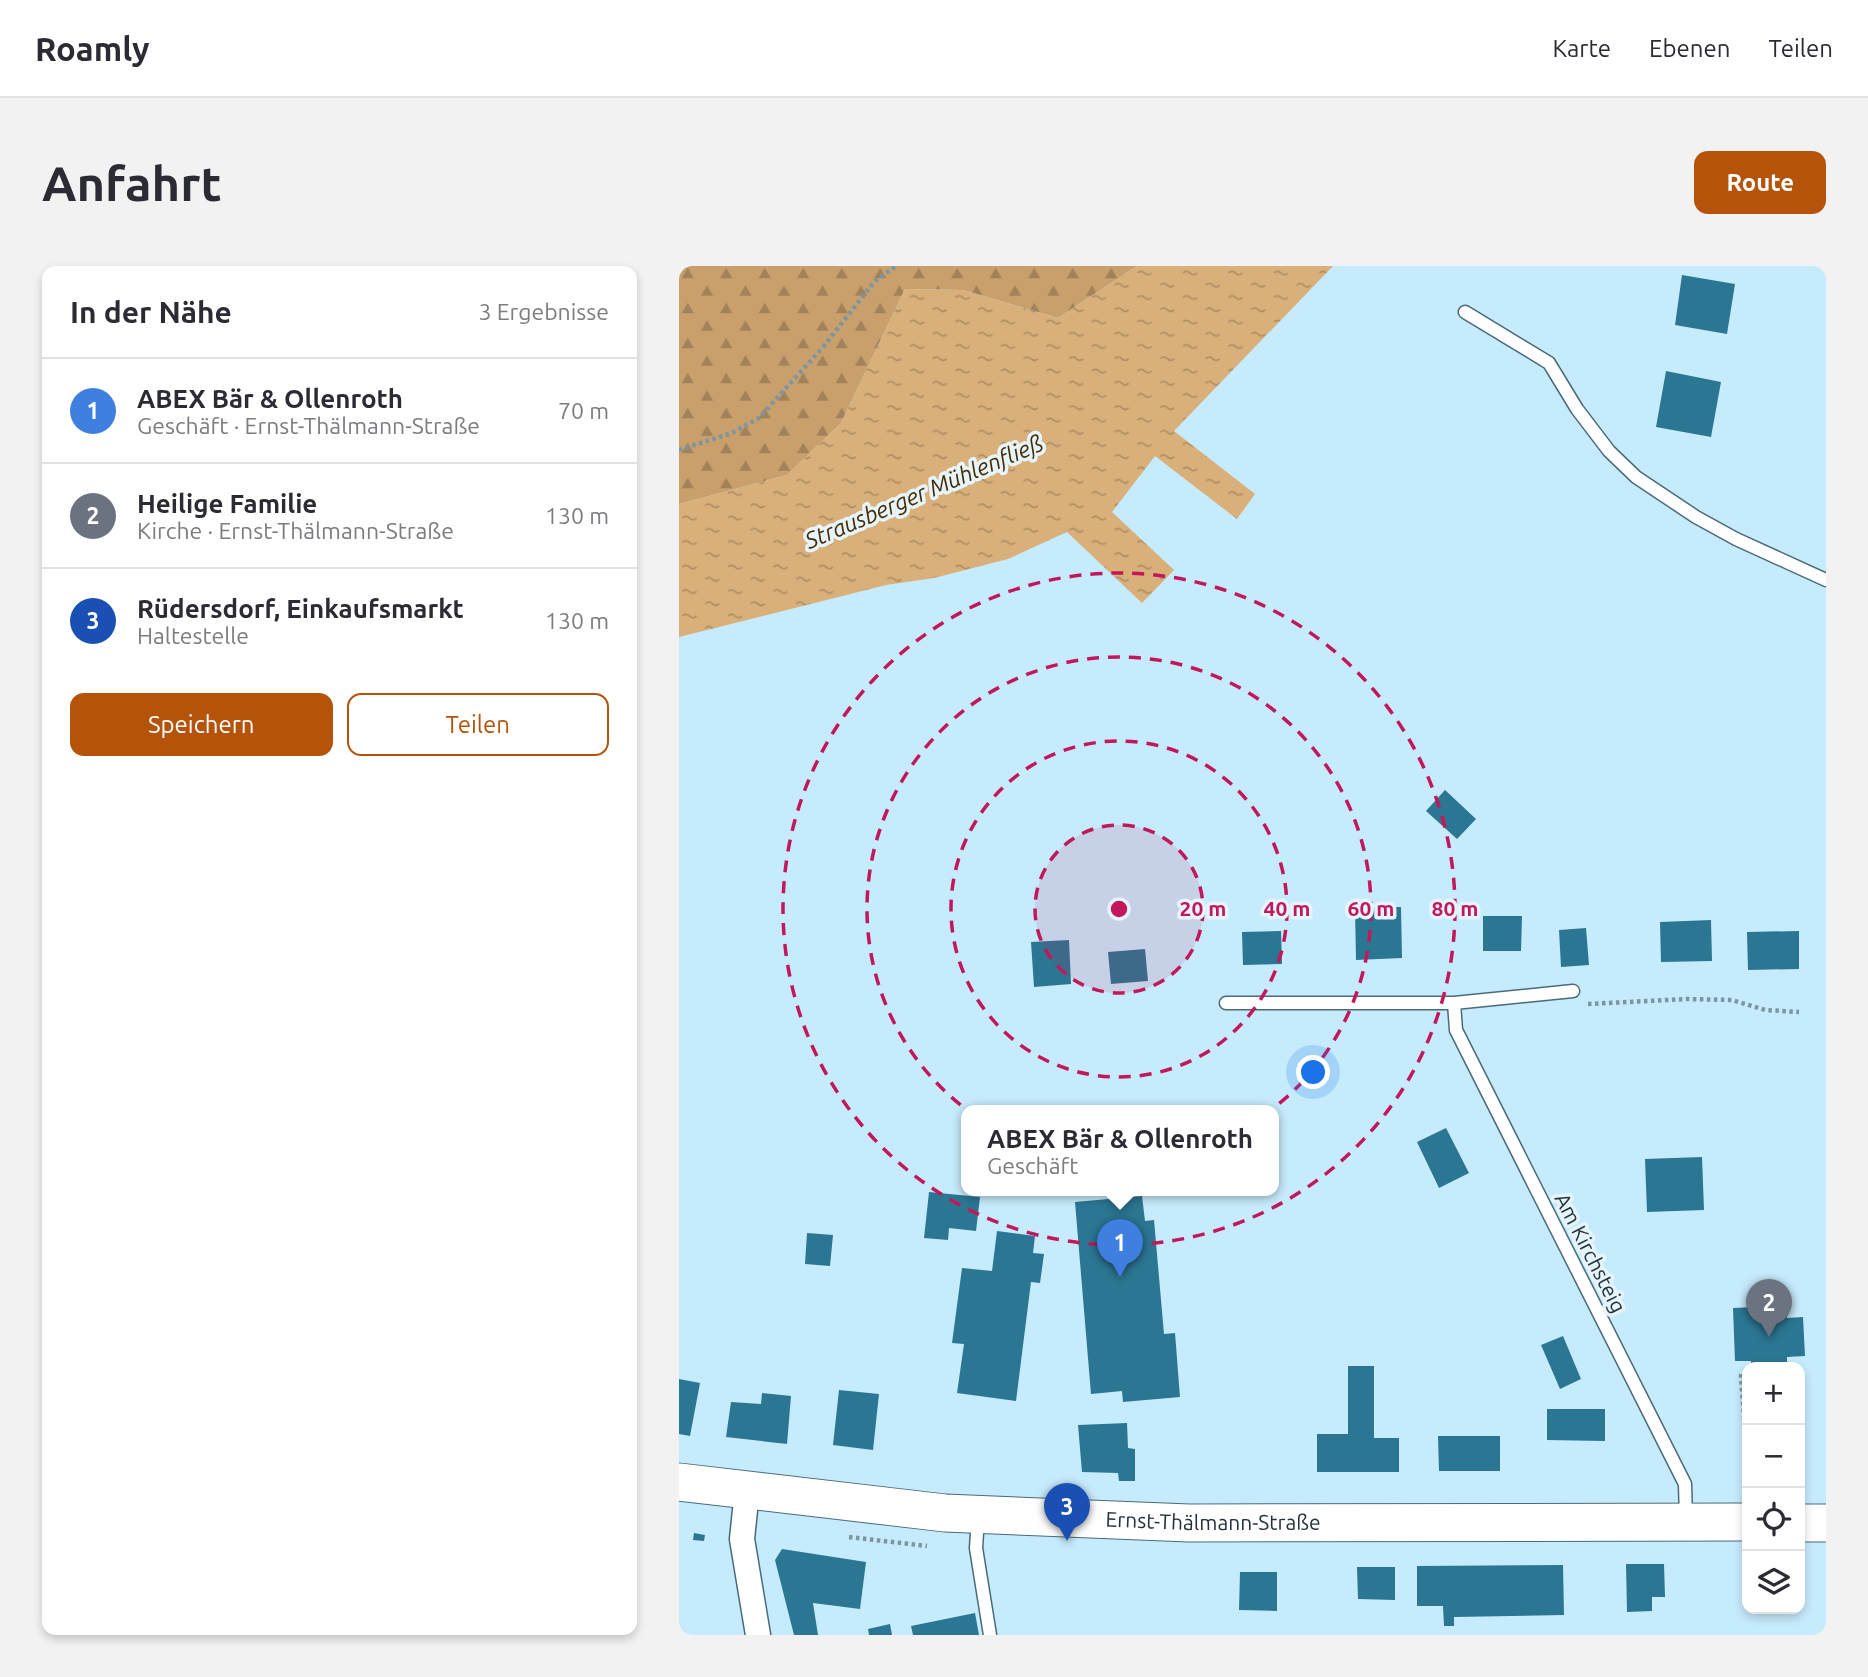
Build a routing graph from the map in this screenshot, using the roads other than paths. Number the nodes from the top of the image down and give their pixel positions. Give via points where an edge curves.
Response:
1 (1465, 312) dead end
2 (1826, 580) edge
3 (1573, 991) dead end
4 (1226, 1003) dead end
5 (1454, 1003) junction
6 (679, 1482) edge
7 (747, 1491) junction
8 (979, 1514) junction
9 (1686, 1522) junction
10 (1742, 1522) edge
11 (1805, 1523) edge
12 (1826, 1523) edge
13 (758, 1635) edge
14 (991, 1635) edge

1 - 2 lane via 1549,363 1609,451 1636,477 1706,523
3 - 5 lane
4 - 5 lane
5 - 9 lane, Am Kirchsteig via 1456,1030 1685,1484
6 - 7 main road, Ernst-Thälmann-Straße
7 - 8 main road, Ernst-Thälmann-Straße
7 - 13 street via 743,1539
8 - 9 main road, Ernst-Thälmann-Straße via 1207,1524
8 - 14 lane via 976,1548
9 - 10 main road, Ernst-Thälmann-Straße
11 - 12 main road

